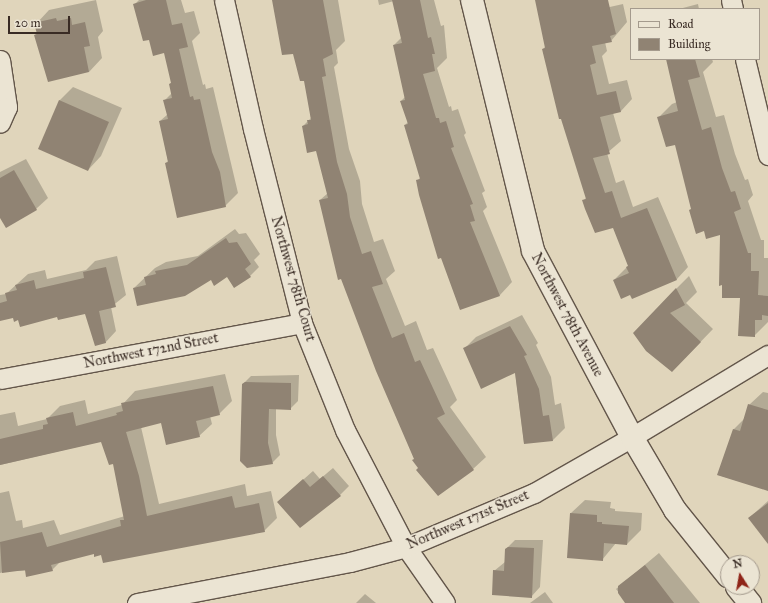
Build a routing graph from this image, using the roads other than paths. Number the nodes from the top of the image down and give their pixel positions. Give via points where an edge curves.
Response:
1 (224, 0) edge
2 (472, 0) edge
3 (0, 60) edge
4 (745, 60) edge
5 (1, 122) edge
6 (768, 155) edge
7 (302, 323) junction
8 (768, 355) edge
9 (0, 379) edge
10 (632, 437) junction
11 (406, 547) junction
12 (720, 566) edge
13 (743, 595) edge
14 (137, 603) edge
15 (446, 603) edge
16 (750, 603) edge

1 - 7 street, Northwest 78th Court via 253,130
2 - 10 street, Northwest 78th Avenue via 533,251
3 - 5 street via 7,107
4 - 6 street
7 - 9 street, Northwest 172nd Street
7 - 11 street, Northwest 78th Court via 345,430
8 - 10 street, Northwest 171st Street
10 - 11 street, Northwest 171st Street via 534,493
10 - 12 street, Northwest 78th Avenue via 675,510
11 - 14 street, Northwest 171st Street via 350,562
11 - 15 street, Northwest 78th Court
13 - 16 street

